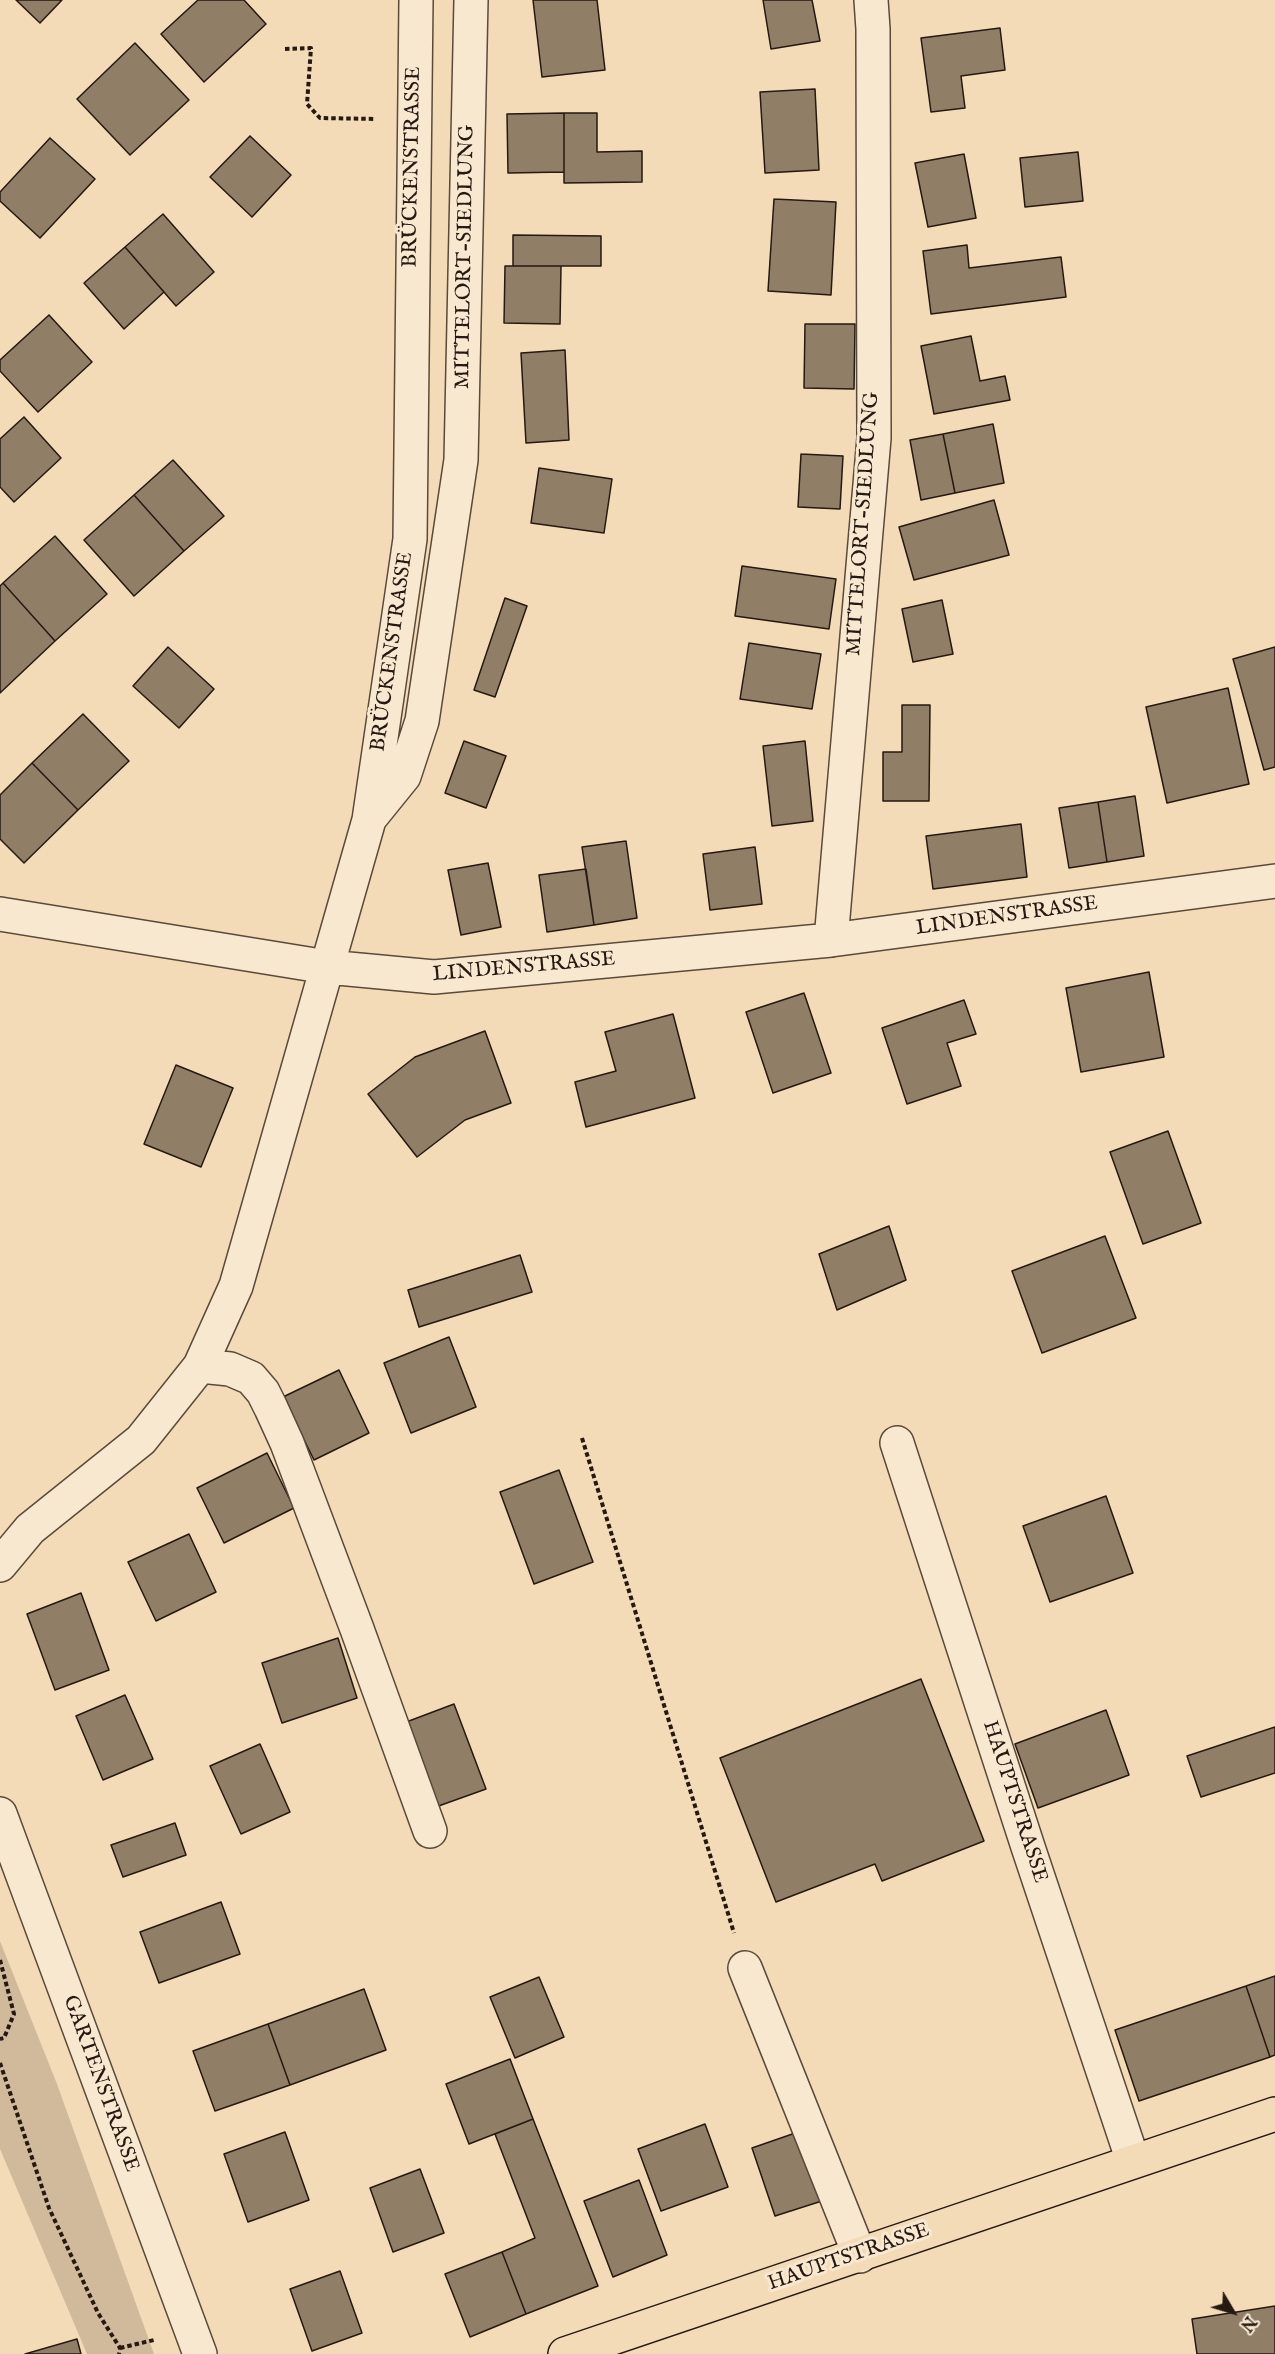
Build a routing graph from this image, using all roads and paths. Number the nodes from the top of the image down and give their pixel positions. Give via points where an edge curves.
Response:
1 (416, 0) edge
2 (471, 0) edge
3 (871, 0) edge
4 (285, 49) dead end
5 (413, 119) junction
6 (369, 819) junction
7 (1275, 881) edge
8 (0, 914) edge
9 (831, 940) junction
10 (327, 967) junction
11 (200, 1366) junction
12 (582, 1438) dead end
13 (897, 1443) dead end
14 (0, 1565) edge
15 (0, 1814) edge
16 (430, 1831) dead end
17 (0, 1960) edge
18 (745, 1968) joint
19 (0, 2039) edge
20 (0, 2063) edge
21 (1275, 2114) edge
22 (1133, 2161) junction
23 (860, 2256) junction
24 (119, 2354) edge
25 (200, 2354) edge
26 (565, 2354) edge

1 - 5 street, BRÜCKENSTRASSE
2 - 6 street, MITTELORT-SIEDLUNG via 460,460 422,721 404,776
3 - 9 street, MITTELORT-SIEDLUNG via 874,438
4 - 5 path via 310,48 307,104 320,118
5 - 6 street, BRÜCKENSTRASSE via 410,539
6 - 10 street, BRÜCKENSTRASSE
7 - 9 street, LINDENSTRASSE
8 - 10 street
9 - 10 street, LINDENSTRASSE via 434,977
10 - 11 street via 236,1286
11 - 14 street via 141,1440 30,1529
11 - 16 street via 230,1369 250,1378 271,1408
12 - 18 path
13 - 22 street, HAUPTSTRASSE
15 - 25 street, GARTENSTRASSE
17 - 19 path via 14,2014 4,2038
18 - 23 street
20 - 24 path via 49,2208 98,2313 120,2348
21 - 22 main road, HAUPTSTRASSE
22 - 23 main road, HAUPTSTRASSE
23 - 26 main road, HAUPTSTRASSE

